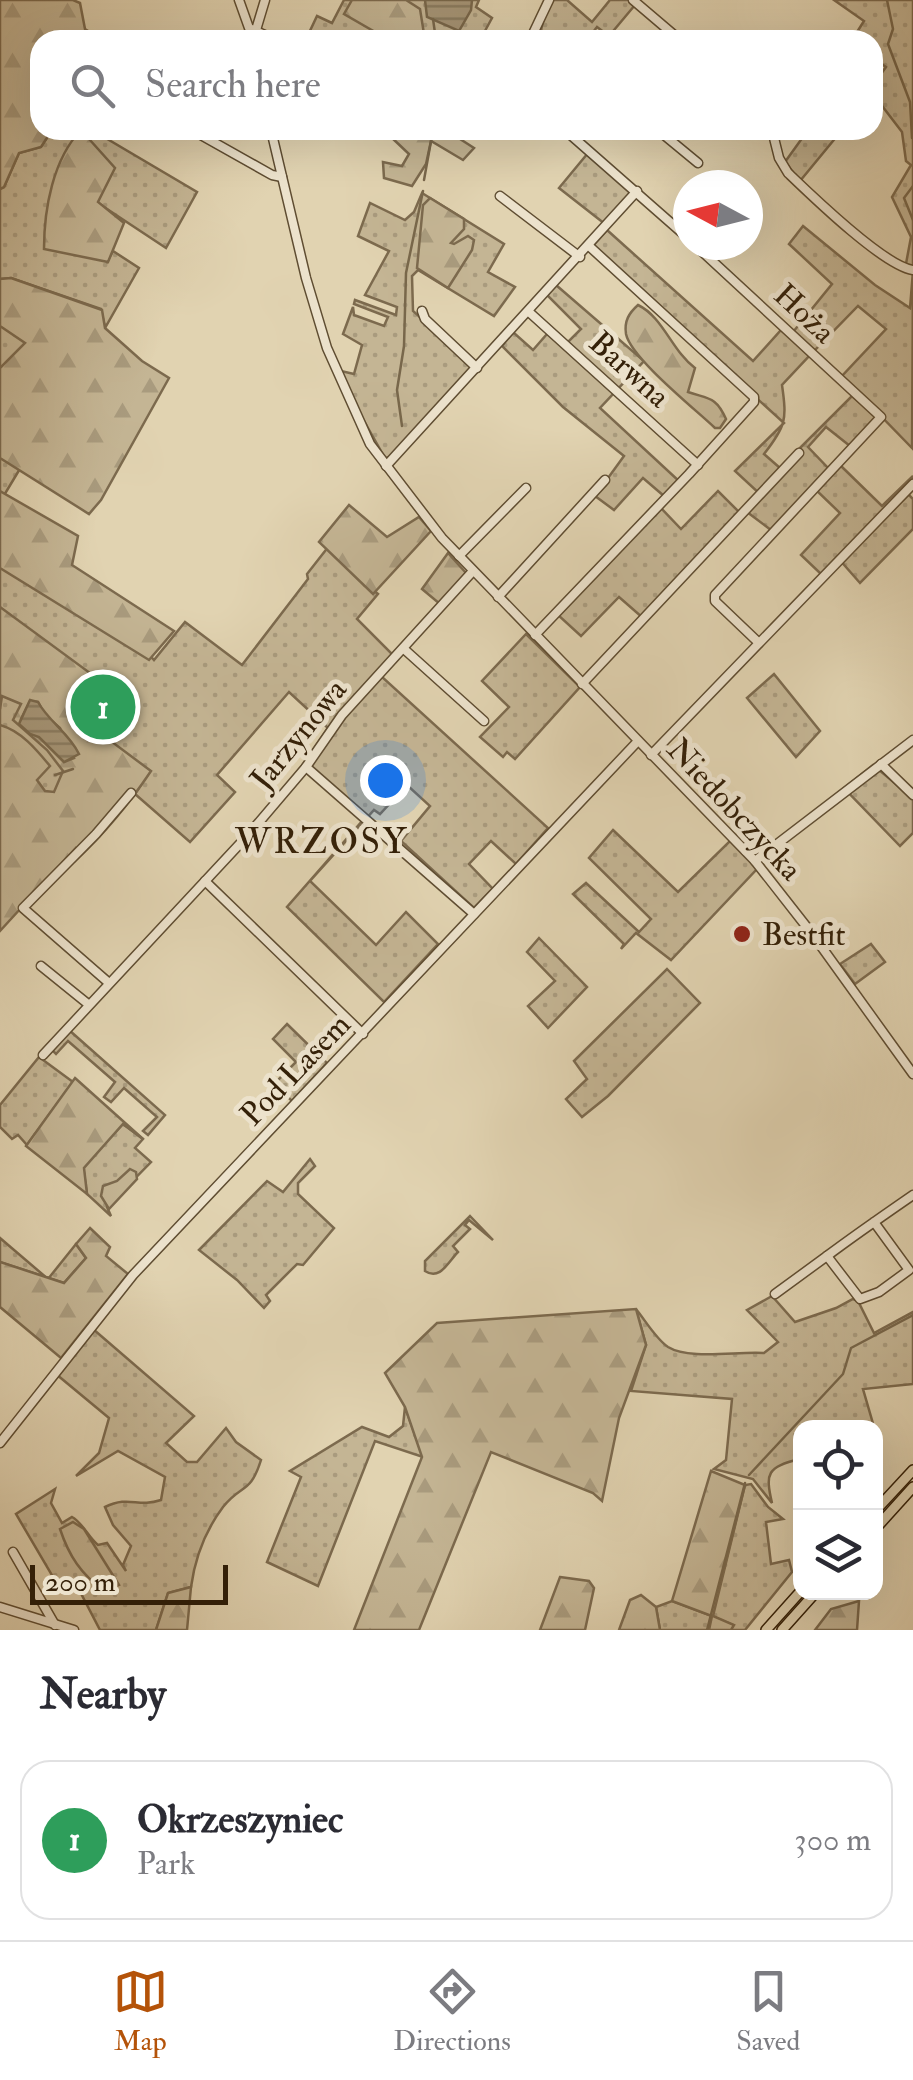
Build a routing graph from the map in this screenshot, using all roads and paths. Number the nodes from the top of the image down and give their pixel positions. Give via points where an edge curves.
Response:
1 (239, 0) edge
2 (265, 0) edge
3 (549, 0) edge
4 (633, 0) edge
5 (250, 30) edge
6 (256, 30) edge
7 (536, 30) edge
8 (668, 30) edge
9 (210, 140) edge
10 (273, 140) edge
11 (577, 140) edge
12 (670, 140) edge
13 (774, 140) edge
14 (698, 163) dead end
15 (282, 176) junction
16 (637, 192) junction
17 (500, 196) dead end
18 (673, 224) edge
19 (590, 246) junction
20 (580, 257) junction
21 (711, 260) edge
22 (909, 269) edge
23 (422, 310) dead end
24 (528, 312) junction
25 (477, 368) junction
26 (799, 453) dead end
27 (386, 466) junction
28 (698, 466) junction
29 (605, 480) dead end
30 (913, 484) edge
31 (526, 488) dead end
32 (460, 556) junction
33 (472, 571) junction
34 (498, 598) junction
35 (534, 635) junction
36 (758, 644) junction
37 (404, 649) junction
38 (582, 684) junction
39 (484, 722) dead end
40 (913, 740) edge
41 (638, 741) junction
42 (651, 755) junction
43 (881, 764) junction
44 (306, 767) junction
45 (131, 793) dead end
46 (913, 795) edge
47 (755, 861) junction
48 (205, 881) junction
49 (474, 914) junction
50 (41, 966) dead end
51 (109, 983) junction
52 (88, 1004) junction
53 (363, 1034) junction
54 (43, 1054) dead end
55 (913, 1074) edge
56 (913, 1195) edge
57 (874, 1222) junction
58 (826, 1256) junction
59 (775, 1294) dead end
60 (0, 1442) edge
61 (913, 1470) edge
62 (913, 1487) edge
63 (883, 1502) edge
64 (883, 1520) edge
65 (13, 1552) dead end
66 (793, 1600) edge
67 (809, 1600) edge
68 (0, 1606) edge
69 (55, 1625) junction
70 (74, 1630) edge
71 (766, 1630) edge
72 (782, 1630) edge

1 - 5 street
2 - 6 street
3 - 7 street
4 - 8 street
9 - 15 street
10 - 15 street, Niedobczycka
11 - 16 street
12 - 14 street
13 - 22 street via 788,173 880,254
15 - 27 street, Niedobczycka via 327,348 356,418
16 - 18 street
16 - 19 street
17 - 20 street
19 - 20 street
19 - 28 street via 754,397
20 - 24 street
21 - 36 street, Hoża via 881,416 715,595
23 - 25 street
24 - 25 street
24 - 28 street, Barwna
25 - 27 street
26 - 38 street
27 - 32 street, Niedobczycka
28 - 35 street
29 - 34 street
30 - 36 street
31 - 32 street
32 - 33 street, Niedobczycka
33 - 34 street, Niedobczycka
33 - 37 street, Jarzynowa
34 - 35 street, Niedobczycka
35 - 38 street, Niedobczycka
36 - 42 street
37 - 39 street
37 - 44 street, Jarzynowa via 342,715
38 - 41 street, Niedobczycka
40 - 43 street
41 - 42 street, Niedobczycka
41 - 49 street, Pod Lasem
42 - 47 street, Niedobczycka
43 - 46 street
43 - 47 street
44 - 48 street, Jarzynowa
44 - 49 street
45 - 51 street via 23,908
47 - 55 street, Niedobczycka
48 - 51 street, Jarzynowa
48 - 53 street
49 - 53 street, Pod Lasem
50 - 52 street
51 - 52 street, Jarzynowa
52 - 54 street, Jarzynowa
53 - 60 street, Pod Lasem via 133,1275
56 - 57 street
57 - 58 street
57 - 58 street via 908,1270 883,1289 858,1298
58 - 59 street
61 - 63 main road
62 - 64 main road
65 - 69 street
66 - 71 main road
67 - 72 main road
68 - 69 street
69 - 70 street

